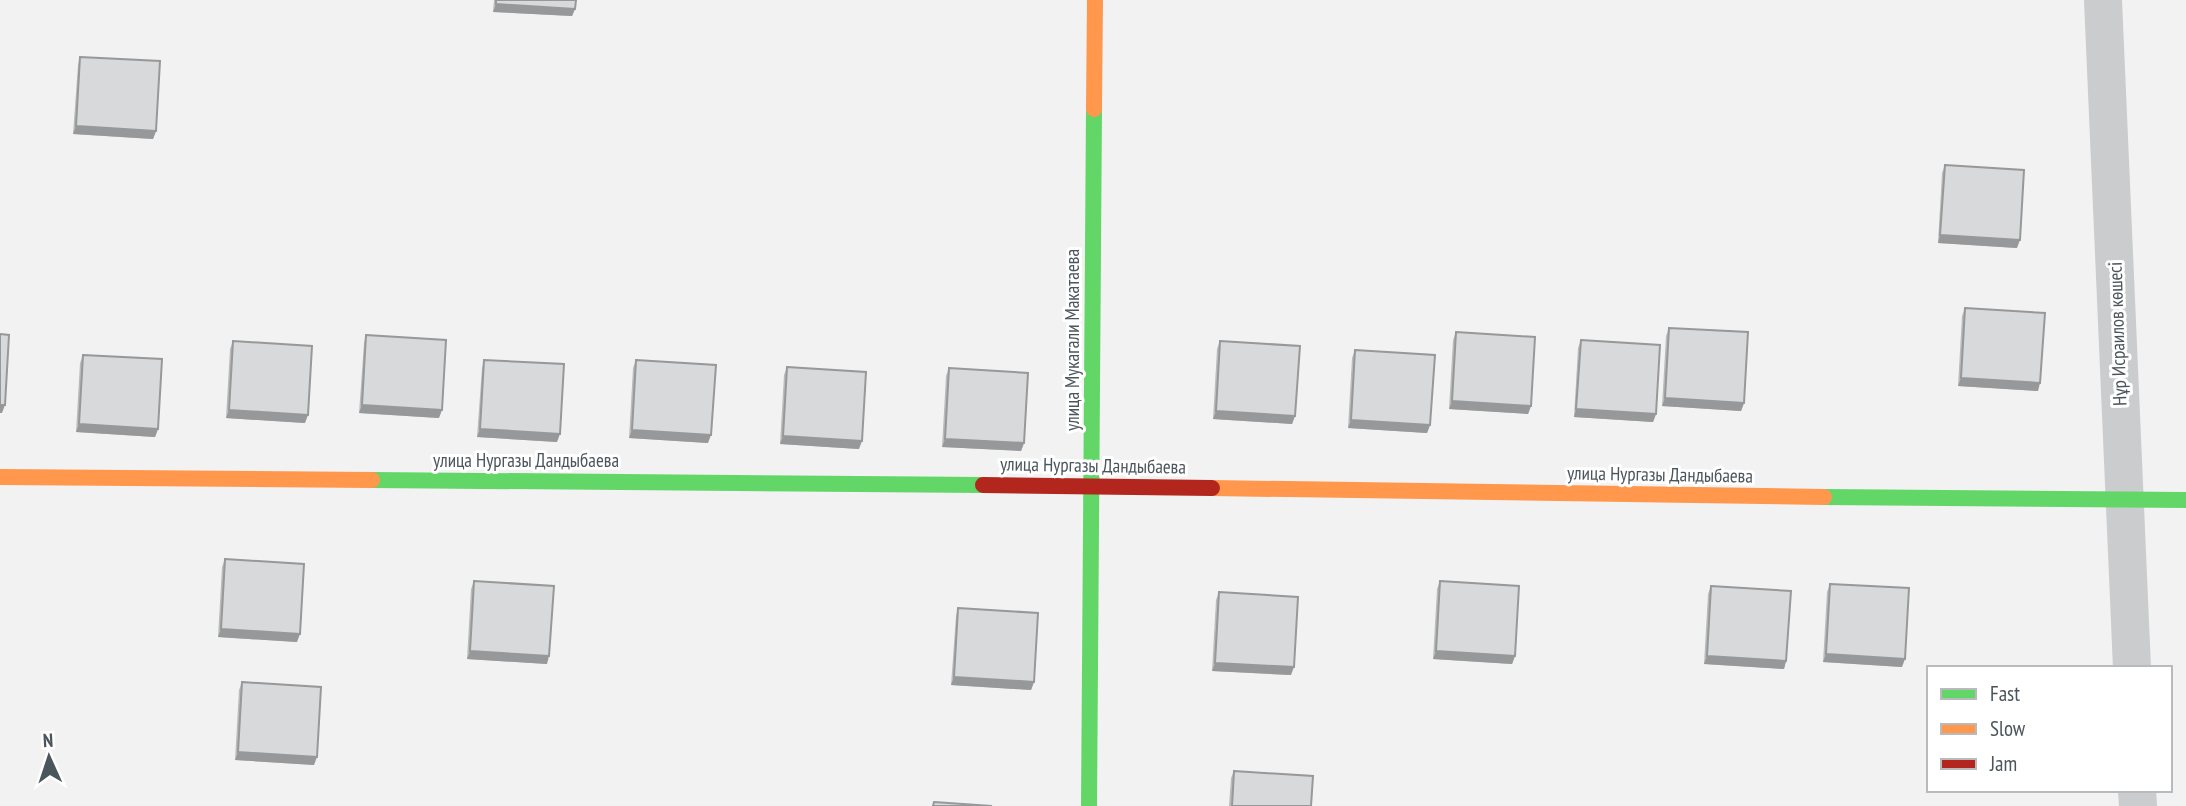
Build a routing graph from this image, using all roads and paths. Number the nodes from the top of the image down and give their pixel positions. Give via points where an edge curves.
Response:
1 (1095, 0) edge
2 (2103, 0) edge
3 (0, 477) edge
4 (1092, 486) junction
5 (2186, 500) edge
6 (2125, 502) junction
7 (2132, 666) edge
8 (1090, 806) edge

1 - 4 street, улица Мукагали Макатаева
2 - 6 street, Нұр Исраилов көшесі
3 - 4 street, улица Нургазы Дандыбаева
4 - 6 street, улица Нургазы Дандыбаева
4 - 8 street, улица Мукагали Макатаева
5 - 6 street, улица Нургазы Дандыбаева
6 - 7 street, Нұр Исраилов көшесі

